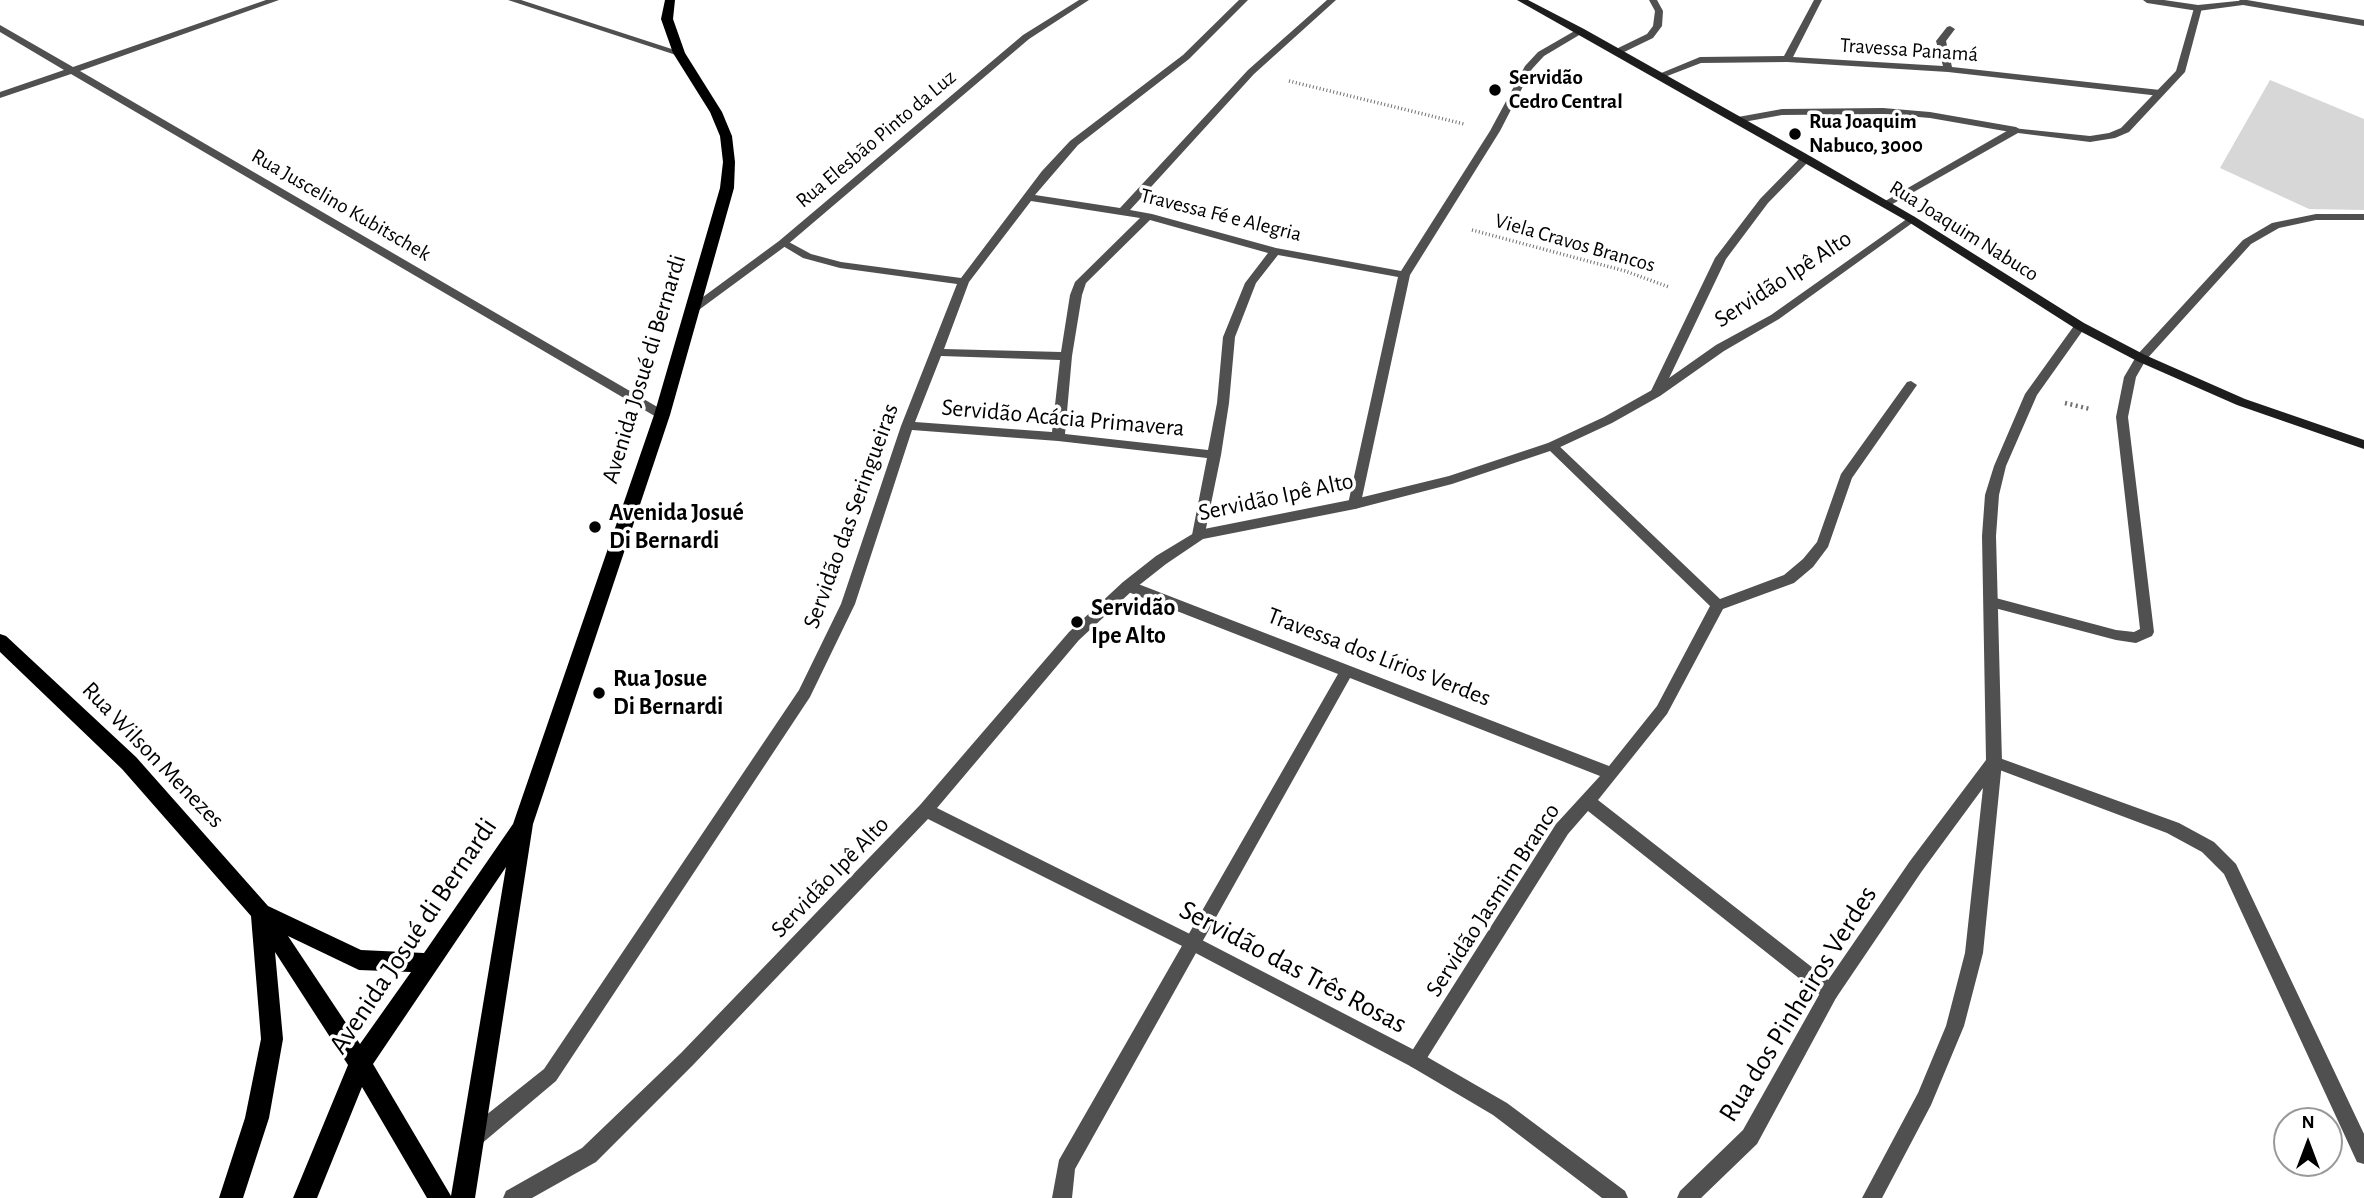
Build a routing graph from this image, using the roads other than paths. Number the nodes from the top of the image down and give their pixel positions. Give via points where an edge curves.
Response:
1 (275, 0) edge
2 (512, 0) edge
3 (670, 0) edge
4 (1085, 0) edge
5 (1244, 0) edge
6 (1332, 0) edge
7 (1521, 0) edge
8 (1653, 0) edge
9 (1818, 0) edge
10 (2147, 0) edge
11 (2243, 1) edge
12 (2198, 8) junction
13 (2364, 23) edge
14 (0, 28) edge
15 (1950, 29) dead end
16 (1581, 31) junction
17 (1618, 52) junction
18 (678, 53) junction
19 (1787, 59) junction
20 (1948, 69) junction
21 (72, 70) junction
22 (1658, 76) junction
23 (2160, 93) junction
24 (0, 95) edge
25 (1738, 120) junction
26 (2016, 130) junction
27 (1807, 158) junction
28 (1028, 197) junction
29 (1885, 204) junction
30 (1123, 211) junction
31 (1147, 216) junction
32 (2364, 217) edge
33 (1912, 219) junction
34 (783, 243) junction
35 (1275, 251) junction
36 (1404, 275) junction
37 (964, 282) junction
38 (692, 310) junction
39 (2080, 326) junction
40 (936, 352) junction
41 (1066, 356) junction
42 (2141, 358) junction
43 (1911, 385) dead end
44 (1656, 393) junction
45 (662, 415) junction
46 (907, 426) junction
47 (1058, 437) junction
48 (2364, 445) edge
49 (1552, 446) junction
50 (1215, 455) junction
51 (1355, 504) junction
52 (1199, 535) junction
53 (1128, 586) junction
54 (1993, 602) junction
55 (1718, 605) junction
56 (0, 641) edge
57 (1347, 671) junction
58 (1994, 762) junction
59 (1612, 774) junction
60 (1587, 801) junction
61 (926, 810) junction
62 (523, 824) junction
63 (261, 913) junction
64 (1195, 944) junction
65 (430, 962) junction
66 (1830, 992) junction
67 (1416, 1060) junction
68 (360, 1063) junction
69 (473, 1138) junction
70 (2364, 1155) edge
71 (231, 1198) edge
72 (304, 1198) edge
73 (440, 1198) edge
74 (463, 1198) edge
75 (513, 1198) edge
76 (1062, 1198) edge
77 (1618, 1198) edge
78 (1687, 1198) edge
79 (1872, 1198) edge

1 - 21 street
2 - 18 street
3 - 18 main road, Avenida Josué di Bernardi via 667,19
4 - 34 street, Rua Elesbão Pinto da Luz via 1026,37
5 - 28 street, Servidão das Seringueiras via 1186,57 1074,143
6 - 30 street via 1251,72
7 - 16 main road, Rua Joaquim Nabuco
8 - 17 street via 1657,26 1650,36
9 - 19 street
10 - 12 street
11 - 12 street
11 - 13 street
12 - 23 street via 2180,72
14 - 21 street, Rua Juscelino Kubitschek
15 - 20 street via 1941,41
16 - 17 main road, Rua Joaquim Nabuco
16 - 36 street via 1541,54 1528,68 1495,131
17 - 22 main road, Rua Joaquim Nabuco
18 - 38 main road, Avenida Josué di Bernardi via 716,113 726,136 729,162 720,216
19 - 20 street, Travessa Panamá
19 - 22 street, Travessa Panamá via 1700,60
20 - 23 street, Travessa Panamá
21 - 24 street
21 - 45 street, Rua Juscelino Kubitschek
22 - 25 main road, Rua Joaquim Nabuco
23 - 26 street via 2125,130 2111,136 2090,139
25 - 26 street via 1782,111 1883,111
25 - 27 main road, Rua Joaquim Nabuco
26 - 29 street
27 - 29 main road, Rua Joaquim Nabuco
27 - 44 street via 1764,201 1721,258
28 - 30 street, Travessa Fé e Alegria
28 - 37 street, Servidão das Seringueiras
29 - 33 main road, Rua Joaquim Nabuco
30 - 31 street, Travessa Fé e Alegria
31 - 35 street, Travessa Fé e Alegria
31 - 41 street via 1081,282
32 - 42 street via 2289,222 2247,242
33 - 39 main road, Rua Joaquim Nabuco
33 - 44 street, Servidão Ipê Alto via 1775,317
34 - 37 street via 840,265
34 - 38 street, Rua Elesbão Pinto da Luz
35 - 36 street, Travessa Fé e Alegria
35 - 50 street via 1251,284 1228,337
36 - 51 street
37 - 40 street, Servidão das Seringueiras
38 - 45 main road, Avenida Josué di Bernardi
39 - 42 main road, Rua Joaquim Nabuco
39 - 54 street via 2031,394 2000,466 1989,536
40 - 41 street
40 - 46 street, Servidão das Seringueiras
41 - 47 street
42 - 48 main road, Rua Joaquim Nabuco via 2241,402
42 - 54 street via 2130,377 2122,417 2147,632 2136,638 2116,635
43 - 55 street via 1846,477 1824,544 1808,563 1789,579
44 - 49 street, Servidão Ipê Alto
45 - 62 main road, Avenida Josué di Bernardi
46 - 47 street, Servidão Acácia Primavera
46 - 69 street, Servidão das Seringueiras via 848,604 805,693 550,1074
47 - 50 street, Servidão Acácia Primavera
49 - 51 street, Servidão Ipê Alto via 1452,480
49 - 55 street
50 - 52 street
51 - 52 street, Servidão Ipê Alto
52 - 53 street, Servidão Ipê Alto
53 - 57 street, Travessa dos Lírios Verdes
53 - 61 street, Servidão Ipê Alto via 1074,636
54 - 58 street
55 - 59 street, Servidão Jasmim Branco via 1662,710
56 - 63 main road, Rua Wilson Menezes via 129,763
57 - 59 street, Travessa dos Lírios Verdes
57 - 64 street
58 - 66 street, Rua dos Pinheiros Verdes
58 - 70 street via 2173,828 2208,847 2231,869
58 - 79 street via 1974,953 1955,1026 1925,1099
59 - 60 street, Servidão Jasmim Branco
60 - 66 street
60 - 67 street, Servidão Jasmim Branco via 1562,829
61 - 64 street, Servidão das Três Rosas
61 - 75 street, Servidão Ipê Alto via 589,1156
62 - 65 main road, Avenida Josué di Bernardi
62 - 69 main road, Avenida Josué di Bernardi
63 - 65 main road, Rua Wilson Menezes via 359,960
63 - 68 main road, Rua Wilson Menezes
63 - 71 main road via 272,1039 257,1118
64 - 67 street, Servidão das Três Rosas
64 - 76 street via 1066,1167
65 - 68 main road, Avenida Josué di Bernardi
66 - 78 street, Rua dos Pinheiros Verdes via 1750,1137
67 - 77 street, Servidão das Três Rosas via 1500,1109
68 - 72 main road, Avenida Josué di Bernardi
68 - 73 main road, Rua Wilson Menezes
69 - 74 main road, Avenida Josué di Bernardi

